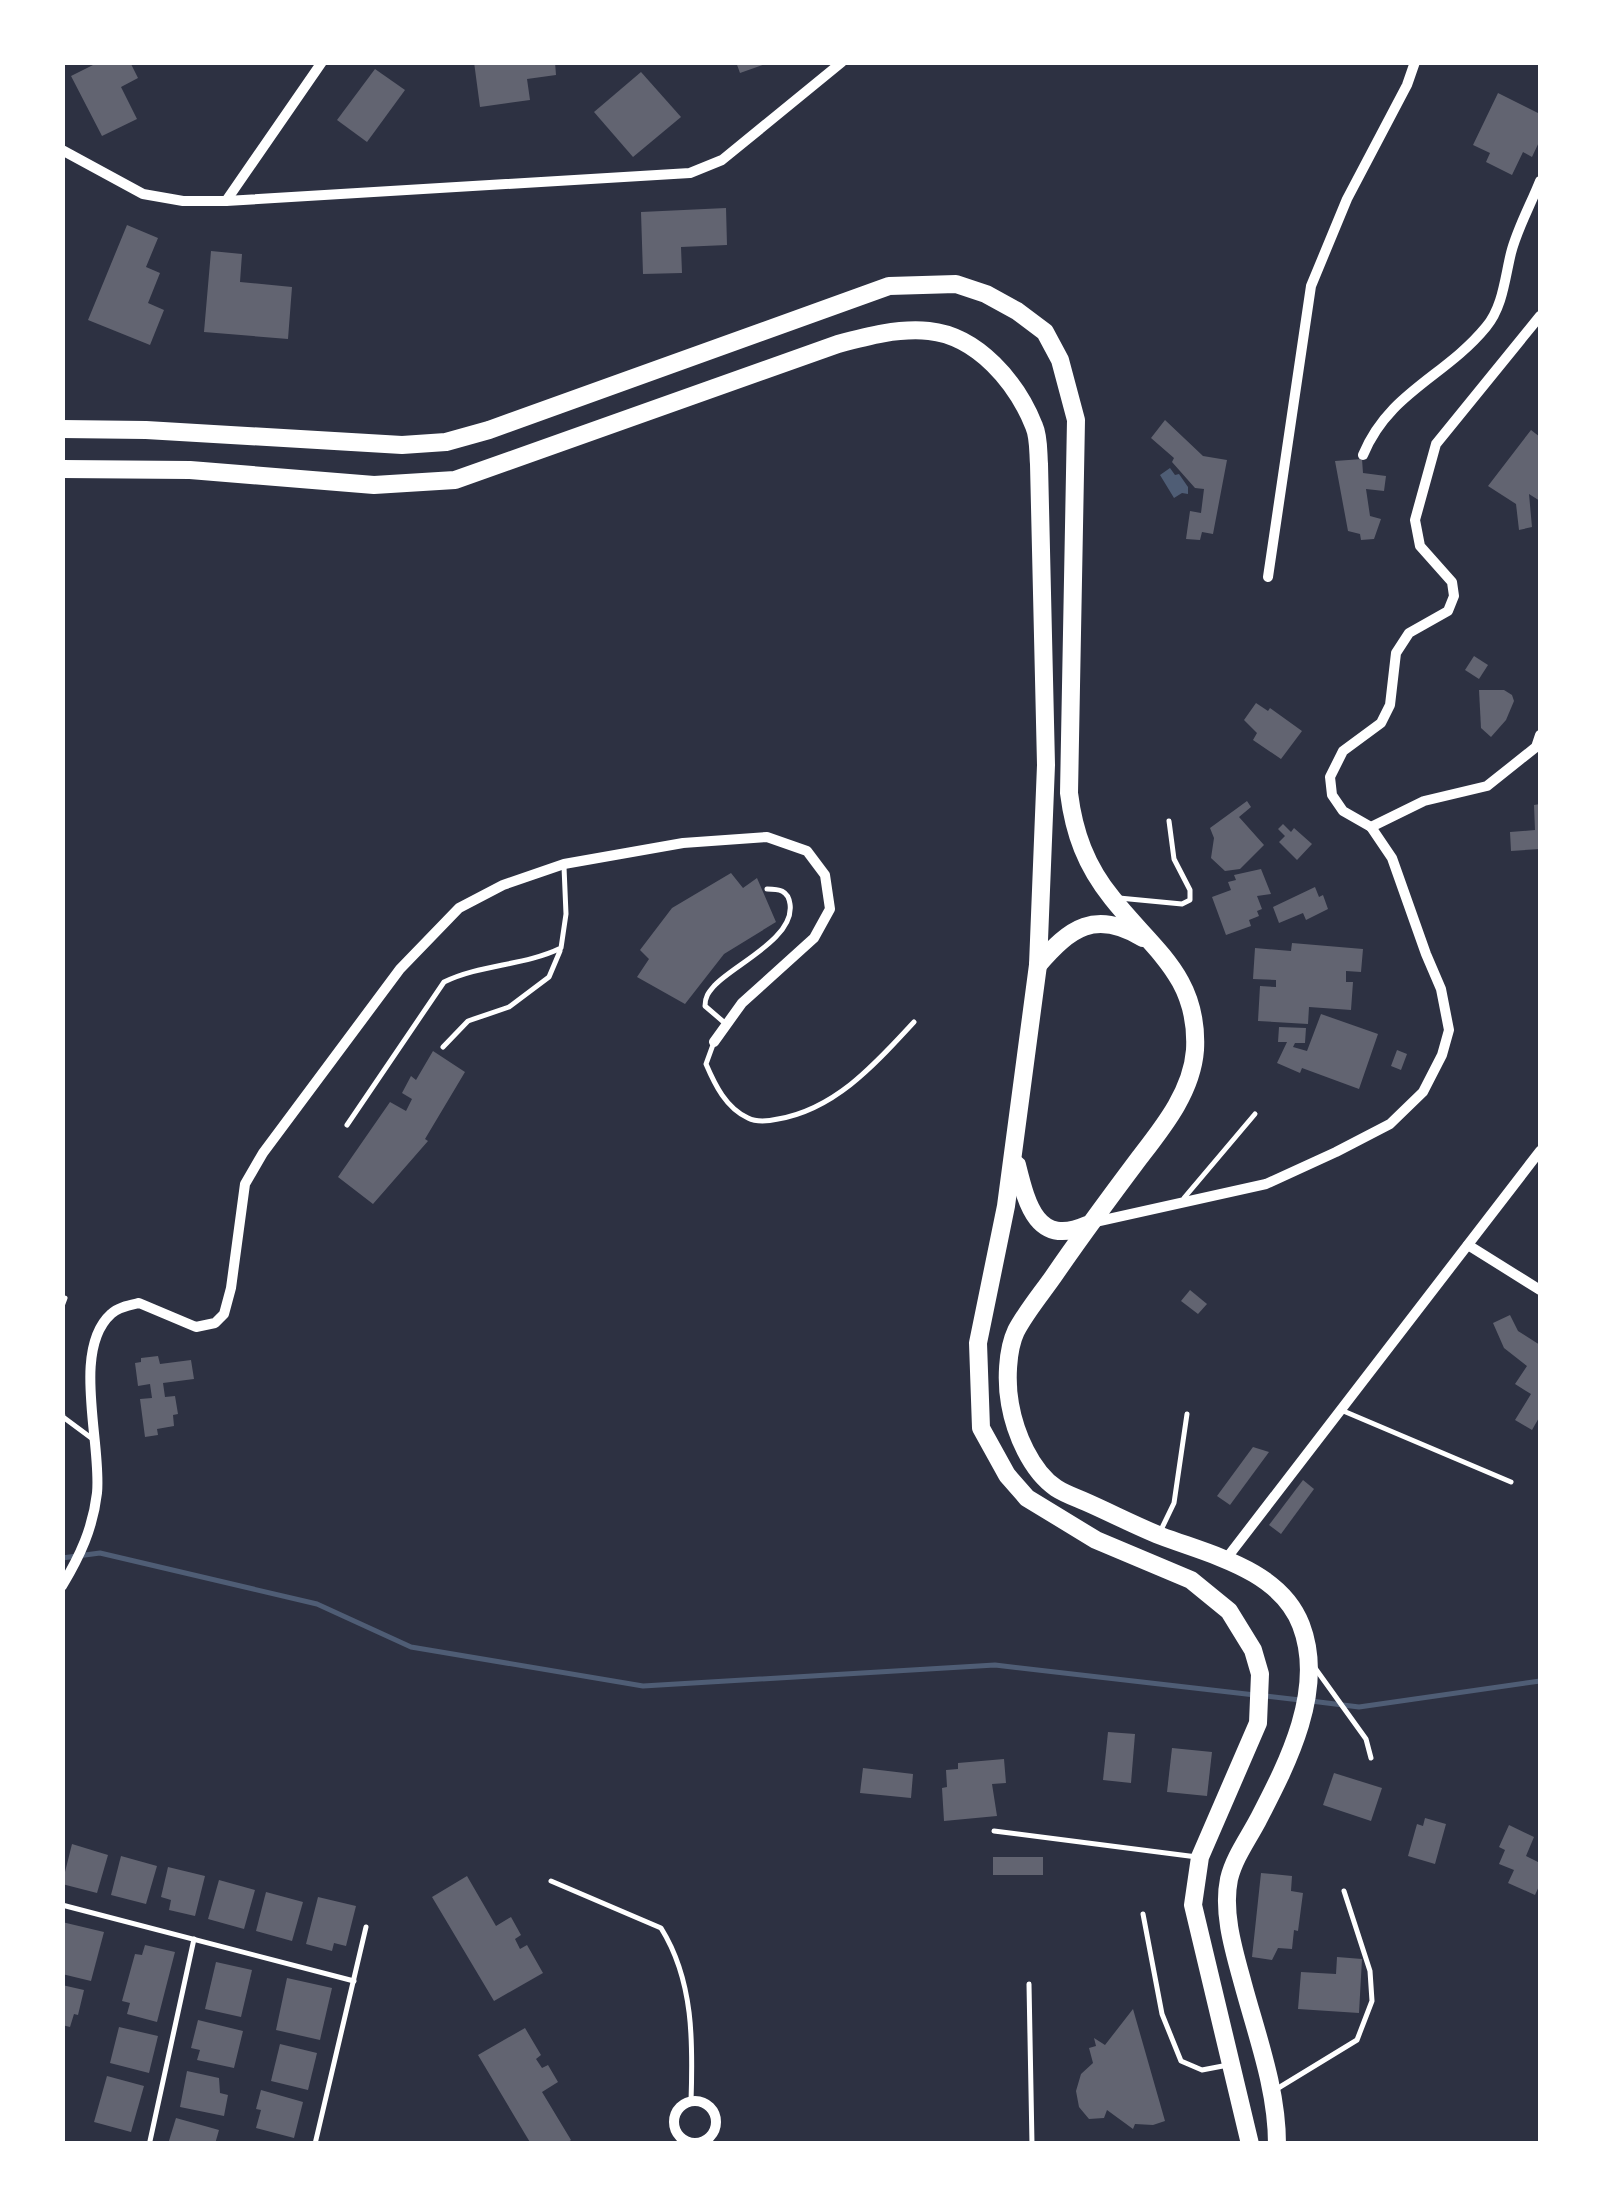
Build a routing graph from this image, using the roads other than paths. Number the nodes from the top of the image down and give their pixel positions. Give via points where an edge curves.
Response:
1 (322, 62) edge
2 (842, 62) edge
3 (1415, 62) edge
4 (62, 150) edge
5 (1540, 181) edge
6 (226, 202) junction
7 (1540, 316) edge
8 (62, 429) edge
9 (1363, 455) dead end
10 (62, 469) edge
11 (1268, 578) dead end
12 (1540, 735) edge
13 (1169, 821) dead end
14 (1372, 827) junction
15 (564, 864) junction
16 (766, 889) dead end
17 (1112, 897) junction
18 (561, 948) junction
19 (1160, 949) junction
20 (1038, 965) junction
21 (914, 1022) dead end
22 (726, 1024) junction
23 (714, 1042) joint
24 (443, 1047) dead end
25 (1255, 1114) dead end
26 (346, 1125) dead end
27 (1540, 1151) edge
28 (1014, 1155) junction
29 (1182, 1201) junction
30 (1089, 1224) junction
31 (1468, 1245) junction
32 (1540, 1290) edge
33 (65, 1298) edge
34 (62, 1306) edge
35 (62, 1410) edge
36 (1342, 1410) junction
37 (1187, 1414) dead end
38 (96, 1442) junction
39 (1511, 1482) dead end
40 (1158, 1534) junction
41 (1226, 1559) junction
42 (62, 1586) edge
43 (1308, 1658) junction
44 (1371, 1758) dead end
45 (994, 1832) dead end
46 (1200, 1858) junction
47 (551, 1881) dead end
48 (1344, 1891) dead end
49 (62, 1904) edge
50 (1144, 1914) dead end
51 (366, 1927) dead end
52 (194, 1939) junction
53 (354, 1982) junction
54 (1029, 1984) dead end
55 (1234, 2064) junction
56 (1272, 2091) junction
57 (691, 2102) junction
58 (150, 2140) dead end
59 (692, 2143) edge
60 (315, 2144) edge
61 (1032, 2144) edge
62 (1250, 2144) edge
63 (1278, 2144) edge

1 - 6 street
2 - 6 street via 722,160 690,173
3 - 11 street via 1311,286
4 - 6 street via 143,194
5 - 9 street via 1488,324 1398,401
7 - 14 street via 1436,444 1415,520 1420,546 1452,582 1454,596 1448,611 1409,633 1396,653 1381,724 1343,751 1330,777 1342,811
8 - 17 main road via 354,444 446,442 889,286 956,284 986,294 1044,332 1060,360 1076,420 1069,793 1076,836
10 - 20 main road via 190,470 374,485 455,480 838,344 911,330 958,340 1003,374 1036,429 1046,766
12 - 14 street via 1536,747 1486,786 1424,801
13 - 17 lane via 1190,900
14 - 29 street via 1392,858 1441,989 1450,1030 1436,1067 1423,1092 1390,1124 1266,1184
15 - 18 lane
15 - 22 street via 767,836 807,851 826,875 830,909 814,938
15 - 38 street via 459,908 400,969 245,1184 224,1314 196,1327 140,1303 112,1312 98,1331 90,1365
16 - 22 lane via 788,894 790,918 705,997 705,1006
17 - 19 main road
18 - 24 lane via 549,977 509,1007 468,1022
18 - 26 lane via 444,982
19 - 20 main road via 1107,924 1081,925
19 - 30 main road via 1179,975 1196,1023 1192,1066 1164,1125
20 - 28 main road
21 - 23 lane via 864,1076 794,1116 767,1121 749,1120 718,1091 706,1064
22 - 23 street
25 - 29 lane
27 - 31 street
28 - 30 main road via 1037,1220 1070,1232
28 - 46 main road via 978,1342 981,1428 1027,1498 1096,1540 1212,1595 1242,1628 1260,1674 1258,1723
29 - 30 street
30 - 40 main road via 1014,1334 1010,1403 1030,1457 1056,1488
31 - 32 street
31 - 36 street
33 - 34 lane
35 - 38 lane
36 - 39 lane
36 - 41 street
37 - 40 lane via 1174,1503
38 - 42 street via 97,1492 86,1546
40 - 41 main road
41 - 43 main road via 1291,1605
43 - 44 lane via 1366,1739
43 - 56 main road via 1304,1714 1294,1743 1230,1878 1232,1944
45 - 46 lane
46 - 55 main road via 1196,1924
47 - 57 lane via 662,1928 691,2014
48 - 56 lane via 1370,1972 1372,2001 1356,2040
49 - 52 lane
50 - 55 lane via 1162,2014 1181,2061 1202,2070
51 - 53 lane
52 - 53 lane
52 - 58 lane
53 - 60 lane
54 - 61 lane
55 - 62 main road
56 - 63 main road
57 - 59 street via 675,2123
57 - 59 street via 711,2108 716,2122 706,2140

